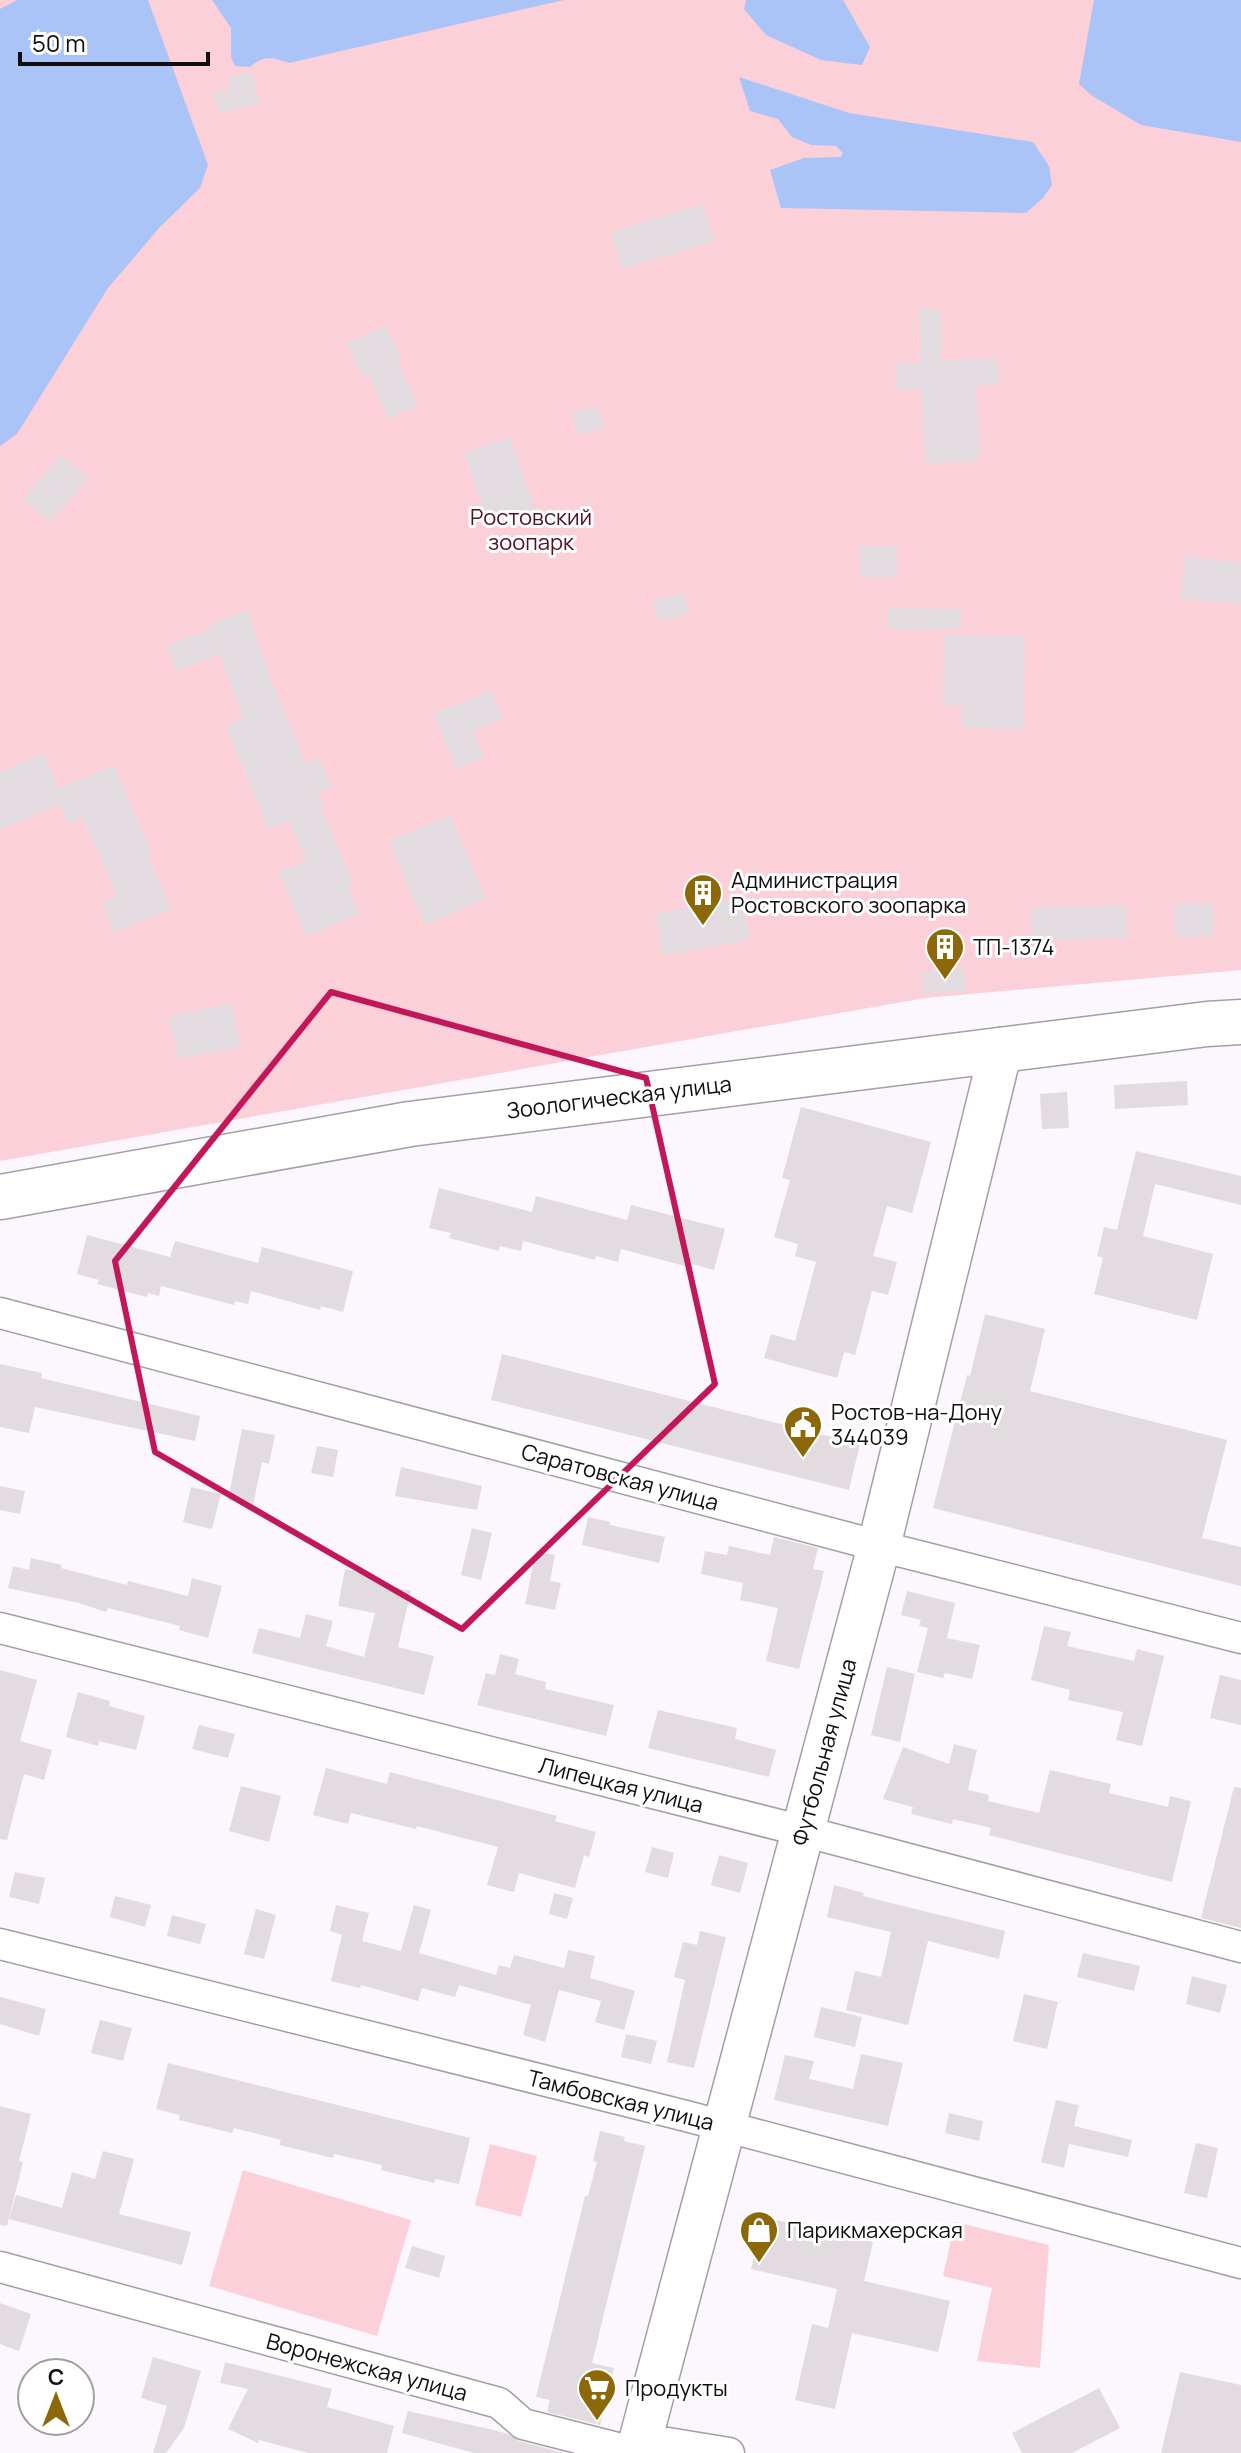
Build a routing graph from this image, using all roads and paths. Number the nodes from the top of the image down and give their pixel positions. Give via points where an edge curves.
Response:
1 (1241, 1022) edge
2 (1001, 1049) junction
3 (0, 1197) edge
4 (0, 1313) edge
5 (879, 1546) junction
6 (0, 1628) edge
7 (1241, 1638) edge
8 (803, 1831) junction
9 (0, 1944) edge
10 (1241, 1947) edge
11 (725, 2126) junction
12 (1241, 2263) edge
13 (0, 2267) edge
14 (637, 2453) edge
15 (729, 2453) edge

1 - 2 main road, Зоологическая улица
2 - 3 main road, Зоологическая улица via 410,1124
2 - 5 main road, Футбольная улица
4 - 5 street, Саратовская улица
5 - 7 street, Саратовская улица
5 - 8 main road, Футбольная улица
6 - 8 street, Липецкая улица
8 - 10 street, Липецкая улица
8 - 11 main road, Футбольная улица
9 - 11 street, Тамбовская улица
11 - 12 street, Тамбовская улица
11 - 14 main road, Футбольная улица
13 - 14 street, Воронежская улица via 499,2403 523,2424
14 - 15 street, Воронежская улица via 668,2443

